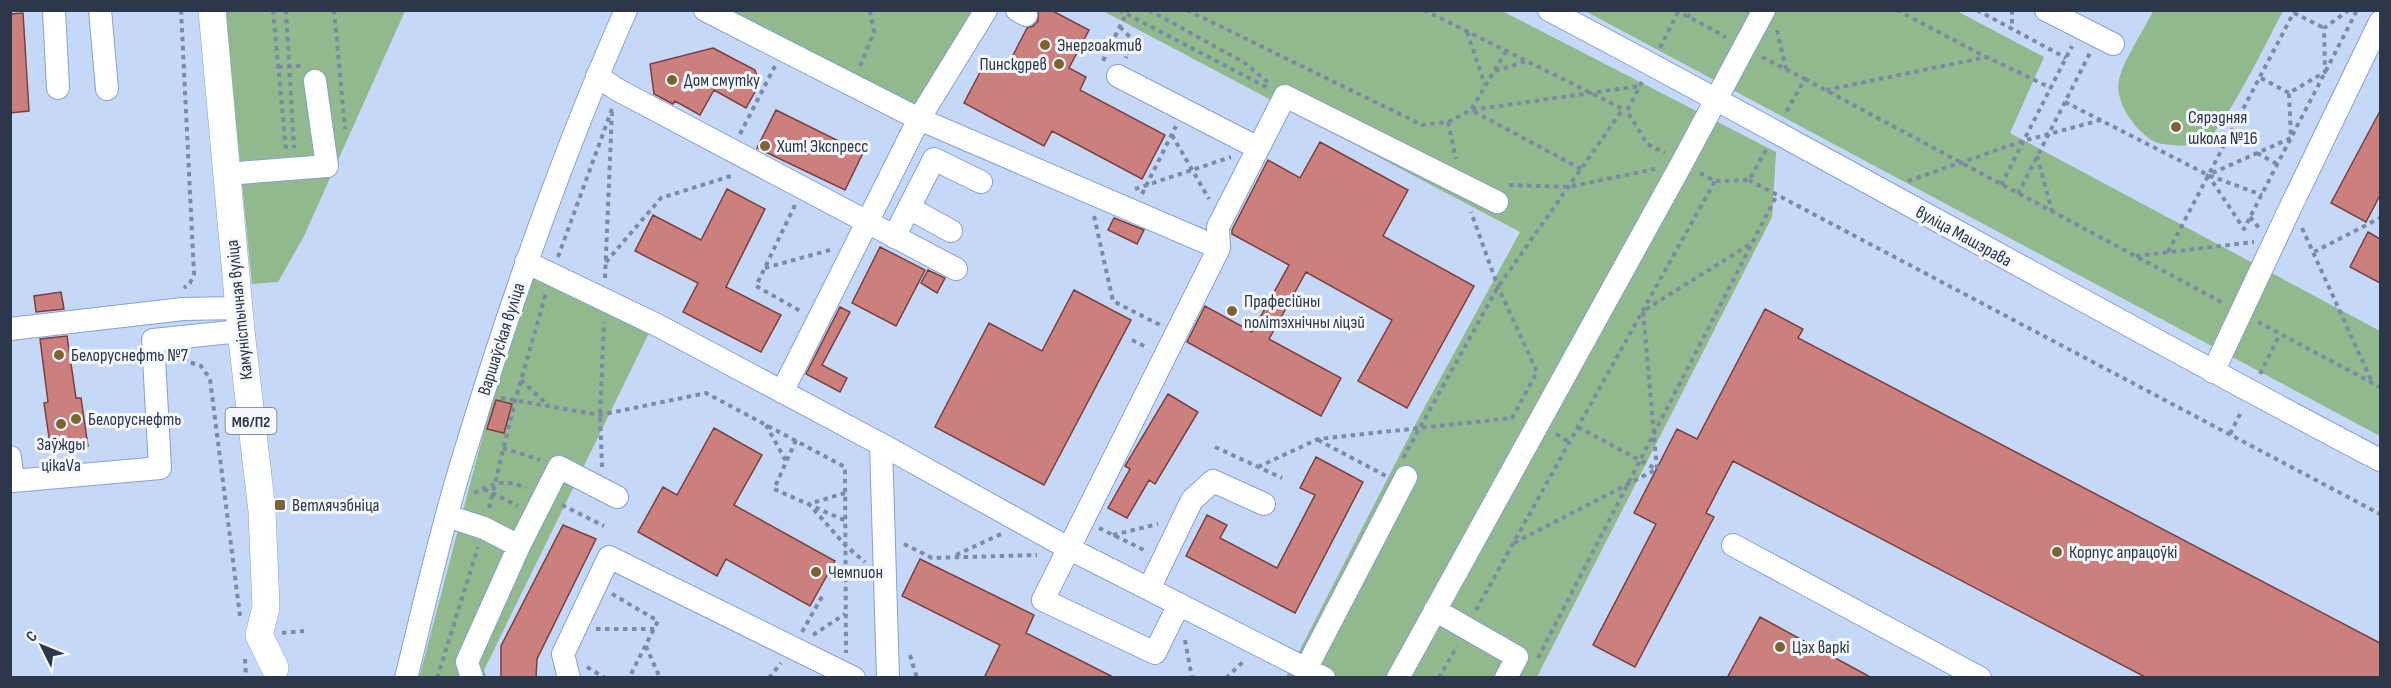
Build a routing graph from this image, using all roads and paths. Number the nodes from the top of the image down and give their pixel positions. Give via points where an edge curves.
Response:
1 (54, 10) edge
2 (100, 10) edge
3 (212, 10) edge
4 (273, 10) edge
5 (286, 10) edge
6 (334, 10) edge
7 (626, 10) edge
8 (705, 10) edge
9 (870, 10) edge
10 (986, 10) edge
11 (1119, 10) edge
12 (1149, 10) edge
13 (1187, 10) edge
14 (1424, 10) edge
15 (1549, 10) edge
16 (1694, 10) edge
17 (1897, 10) edge
18 (1977, 10) edge
19 (2012, 10) edge
20 (2046, 10) edge
21 (2349, 10) edge
22 (2357, 10) edge
23 (1127, 12) edge
24 (2295, 12) edge
25 (1769, 15) edge
26 (1687, 17) dead end
27 (2380, 22) edge
28 (1120, 27) junction
29 (2324, 28) junction
30 (2012, 29) junction
31 (1467, 32) junction
32 (2097, 36) junction
33 (1111, 44) junction
34 (783, 51) junction
35 (1506, 51) junction
36 (1129, 53) junction
37 (1987, 57) junction
38 (2066, 58) junction
39 (1527, 61) junction
40 (1110, 69) junction
41 (1787, 70) dead end
42 (1494, 72) junction
43 (2325, 72) junction
44 (597, 76) junction
45 (2261, 78) junction
46 (1805, 80) dead end
47 (315, 81) dead end
48 (852, 86) junction
49 (1485, 86) junction
50 (1640, 86) dead end
51 (58, 88) dead end
52 (2050, 88) junction
53 (108, 89) dead end
54 (1826, 91) junction
55 (2289, 93) junction
56 (1592, 94) junction
57 (1285, 96) junction
58 (1717, 100) junction
59 (2065, 102) junction
60 (1184, 110) junction
61 (1471, 110) junction
62 (919, 119) junction
63 (2101, 120) junction
64 (1448, 122) junction
65 (345, 129) dead end
66 (1172, 134) junction
67 (2048, 135) junction
68 (2291, 138) junction
69 (2023, 141) junction
70 (1258, 148) junction
71 (732, 150) junction
72 (2257, 153) junction
73 (2037, 156) junction
74 (291, 159) junction
75 (1683, 163) junction
76 (1964, 164) junction
77 (2277, 164) junction
78 (762, 166) junction
79 (1581, 169) junction
80 (1192, 170) junction
81 (226, 174) junction
82 (2208, 175) junction
83 (1749, 180) dead end
84 (1714, 181) dead end
85 (981, 182) dead end
86 (1461, 184) junction
87 (2001, 185) junction
88 (1146, 186) junction
89 (1568, 186) junction
90 (803, 188) junction
91 (1879, 190) junction
92 (1503, 194) joint
93 (2018, 194) junction
94 (1096, 195) junction
95 (1777, 195) junction
96 (2262, 195) junction
97 (2292, 204) junction
98 (909, 208) junction
99 (1133, 211) junction
100 (2052, 212) junction
101 (2380, 218) edge
102 (1222, 220) junction
103 (951, 231) dead end
104 (863, 232) junction
105 (894, 237) junction
106 (2275, 239) junction
107 (1752, 243) junction
108 (1219, 248) junction
109 (2168, 252) junction
110 (2314, 252) junction
111 (2135, 257) junction
112 (526, 262) junction
113 (606, 262) dead end
114 (765, 268) junction
115 (956, 269) dead end
116 (1498, 287) junction
117 (1643, 311) junction
118 (2241, 313) junction
119 (240, 320) junction
120 (818, 321) junction
121 (10, 329) edge
122 (1176, 334) junction
123 (2214, 372) junction
124 (521, 380) dead end
125 (2372, 383) junction
126 (2380, 387) edge
127 (782, 392) junction
128 (483, 394) junction
129 (549, 406) junction
130 (766, 425) junction
131 (1419, 427) junction
132 (1578, 427) junction
133 (1652, 436) junction
134 (1318, 439) junction
135 (796, 440) junction
136 (881, 445) junction
137 (1215, 447) dead end
138 (503, 448) dead end
139 (10, 457) edge
140 (1640, 460) junction
141 (2380, 460) edge
142 (786, 462) junction
143 (560, 467) junction
144 (1258, 467) junction
145 (1657, 469) junction
146 (1404, 474) junction
147 (1282, 478) dead end
148 (1627, 485) junction
149 (483, 489) dead end
150 (845, 493) junction
151 (617, 497) dead end
152 (808, 504) junction
153 (1264, 504) dead end
154 (535, 514) junction
155 (2380, 514) edge
156 (447, 516) junction
157 (1183, 519) junction
158 (1082, 520) junction
159 (846, 521) junction
160 (1023, 523) junction
161 (484, 528) junction
162 (884, 534) junction
163 (1112, 535) junction
164 (1513, 543) junction
165 (1732, 545) dead end
166 (519, 546) junction
167 (846, 546) junction
168 (1066, 551) junction
169 (953, 557) junction
170 (1163, 560) junction
171 (885, 579) junction
172 (596, 585) junction
173 (1149, 589) junction
174 (824, 593) dead end
175 (1179, 604) junction
176 (1435, 610) junction
177 (846, 614) junction
178 (574, 628) junction
179 (1466, 628) junction
180 (654, 629) junction
181 (646, 645) junction
182 (794, 648) junction
183 (1533, 667) dead end
184 (275, 673) edge
185 (1315, 673) edge
186 (1967, 674) edge
187 (850, 675) edge
188 (406, 678) edge
189 (438, 678) edge
190 (472, 678) edge
191 (569, 678) edge
192 (629, 678) edge
193 (660, 678) edge
194 (888, 678) edge
195 (1398, 678) edge
196 (1439, 678) edge
197 (1506, 678) edge

1 - 51 street
2 - 53 street
3 - 81 main road, Камуністычная вуліца / М6/П2
4 - 74 path
5 - 74 path
6 - 65 path
7 - 44 street, Варшаўская вуліца
8 - 34 street
9 - 48 path via 874,32
10 - 62 street
11 - 23 path
12 - 57 path via 1245,63
13 - 64 path via 1422,125
14 - 31 path
15 - 58 street, вуліца Машэрава
16 - 26 path
17 - 37 path
18 - 30 path
19 - 30 path
20 - 32 street
21 - 29 path
22 - 43 path
23 - 28 path
23 - 57 path
24 - 29 path
24 - 45 path
25 - 41 path
25 - 58 street
27 - 97 street
28 - 33 path
28 - 36 path via 1133,40
29 - 43 path
30 - 38 path
31 - 35 path
31 - 49 path
32 - 38 path
32 - 59 path
33 - 36 path
33 - 40 path
34 - 48 street
34 - 71 path
35 - 39 path
35 - 42 path
36 - 40 path
37 - 52 path
37 - 54 path
38 - 52 path
39 - 42 path
39 - 56 path
40 - 60 street
42 - 49 path
43 - 55 path
43 - 68 path
44 - 71 street
44 - 112 street, Варшаўская вуліца
45 - 55 path
45 - 82 path
46 - 54 path
47 - 74 street via 327,166
48 - 62 street
49 - 61 path
50 - 56 path
52 - 69 path
54 - 76 path
55 - 68 path
56 - 61 path
56 - 79 path via 1625,110
57 - 70 street
57 - 86 street
58 - 75 street
58 - 91 street, вуліца Машэрава
59 - 63 path
59 - 67 path
60 - 66 path
60 - 70 street
61 - 64 path
61 - 79 path
62 - 94 street
62 - 104 street
63 - 67 path
63 - 82 path
64 - 86 path
66 - 80 path
66 - 88 path
67 - 69 path
67 - 73 path
68 - 72 path
68 - 77 path
69 - 76 path
69 - 87 path
70 - 80 path
70 - 102 street
71 - 78 street
72 - 77 path
72 - 82 path
73 - 93 path
73 - 100 path
74 - 81 street
75 - 89 path
75 - 176 street
76 - 87 path
76 - 91 path
77 - 96 path
78 - 90 street
78 - 113 path via 661,198
79 - 89 path
80 - 88 path
80 - 102 path
81 - 119 main road, Камуністычная вуліца / М6/П2
82 - 96 path
82 - 96 path via 2244,229
82 - 109 path
83 - 95 path
84 - 117 path
85 - 98 street via 934,159
86 - 92 street
86 - 116 path
87 - 93 path
88 - 94 path
88 - 99 path
89 - 92 path
89 - 116 path
90 - 104 street
90 - 114 path
91 - 123 street, вуліца Машэрава
93 - 100 path
94 - 99 street
94 - 122 path via 1113,301
95 - 107 path
95 - 155 path
97 - 106 street
97 - 110 path
98 - 103 street
98 - 105 street
99 - 108 street
100 - 111 path
101 - 110 path
102 - 108 street via 1218,227
104 - 105 street
104 - 114 path
104 - 120 street
105 - 115 street
106 - 109 path
106 - 118 street
107 - 117 path
107 - 133 path
108 - 122 street
109 - 111 path
110 - 125 path
111 - 118 path
112 - 127 street via 657,325
112 - 128 street, Варшаўская вуліца
114 - 120 path via 756,286
116 - 131 path
116 - 131 path via 1537,372 1512,418
117 - 132 path
117 - 133 path
118 - 123 street
118 - 125 path
119 - 121 street via 183,309
119 - 139 street via 153,340 160,468 13,481
119 - 184 main road, Камуністычная вуліца / М6/П2 via 262,511 266,609 259,635
120 - 127 street
122 - 158 street
123 - 141 street, вуліца Машэрава
124 - 129 path
125 - 126 path
127 - 136 street
128 - 129 path
128 - 156 street, Варшаўская вуліца
129 - 130 path via 600,415 706,393
130 - 135 path
130 - 142 path
131 - 134 path
131 - 146 path
132 - 140 path
132 - 164 path
133 - 140 path
133 - 145 path
134 - 144 path
134 - 146 path
135 - 142 path
135 - 150 path via 845,467
136 - 160 street
136 - 162 street
137 - 144 path
138 - 143 path
140 - 145 path
140 - 148 path
142 - 152 path via 774,489
143 - 151 street
143 - 154 street
144 - 147 path
145 - 148 path
146 - 185 street
148 - 164 path
148 - 183 path
149 - 154 path
150 - 152 path
150 - 159 path
152 - 159 path
152 - 167 path
153 - 157 street via 1213,481 1192,500
154 - 166 street
156 - 161 street
156 - 188 street, Варшаўская вуліца
157 - 163 path
157 - 170 street
158 - 163 path
158 - 168 street
159 - 167 path
160 - 168 street
160 - 169 path
161 - 166 street
161 - 189 path
162 - 169 path via 932,558
162 - 171 street
163 - 170 path
164 - 179 path
165 - 186 street
166 - 190 street via 467,662
167 - 171 path
167 - 177 path
168 - 169 path
168 - 173 street
168 - 175 street via 1043,600 1155,653
170 - 173 street
171 - 194 street
172 - 178 street
172 - 180 path via 658,621
172 - 182 street via 609,557
173 - 175 street
174 - 182 path
175 - 185 street
176 - 179 street
176 - 195 street
177 - 182 path
177 - 187 path
178 - 180 path
178 - 191 street via 562,654
179 - 196 path
179 - 197 street via 1517,657
180 - 181 path
181 - 192 path
181 - 193 path
182 - 187 street

